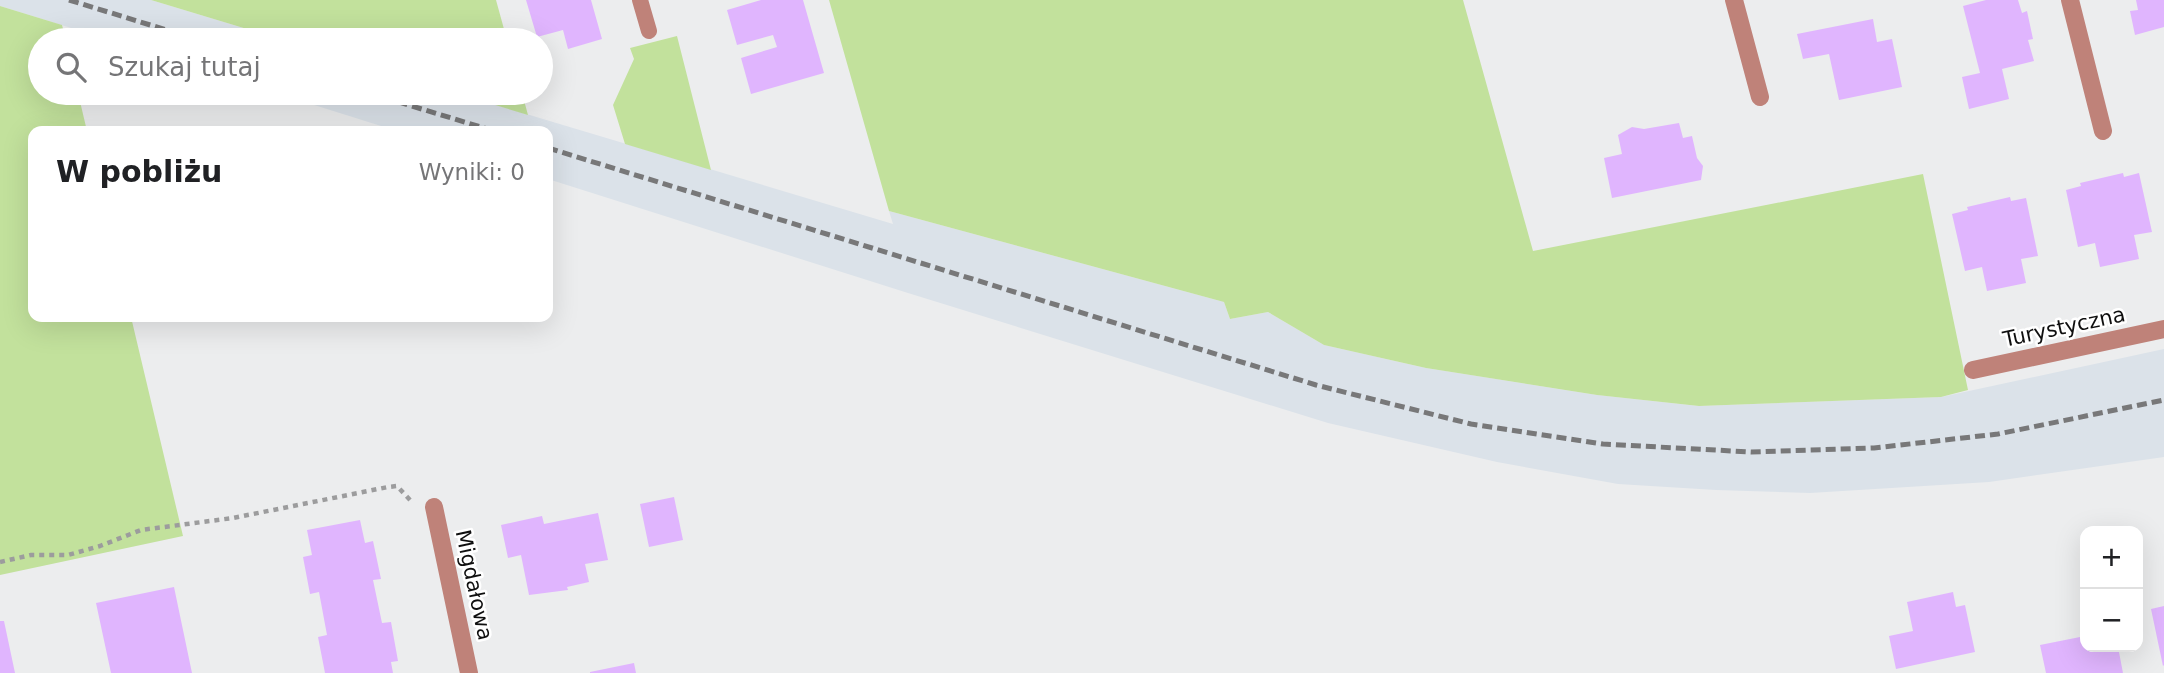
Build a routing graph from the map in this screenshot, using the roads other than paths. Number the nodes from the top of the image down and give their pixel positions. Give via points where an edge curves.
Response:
1 (640, 0) edge
2 (1734, 0) edge
3 (2070, 0) edge
4 (649, 31) dead end
5 (1760, 96) dead end
6 (2103, 131) dead end
7 (2164, 329) edge
8 (1973, 370) dead end
9 (436, 515) road end
10 (469, 673) edge

1 - 4 lane
2 - 5 street
3 - 6 street
7 - 8 street, Turystyczna
9 - 10 street, Migdałowa

